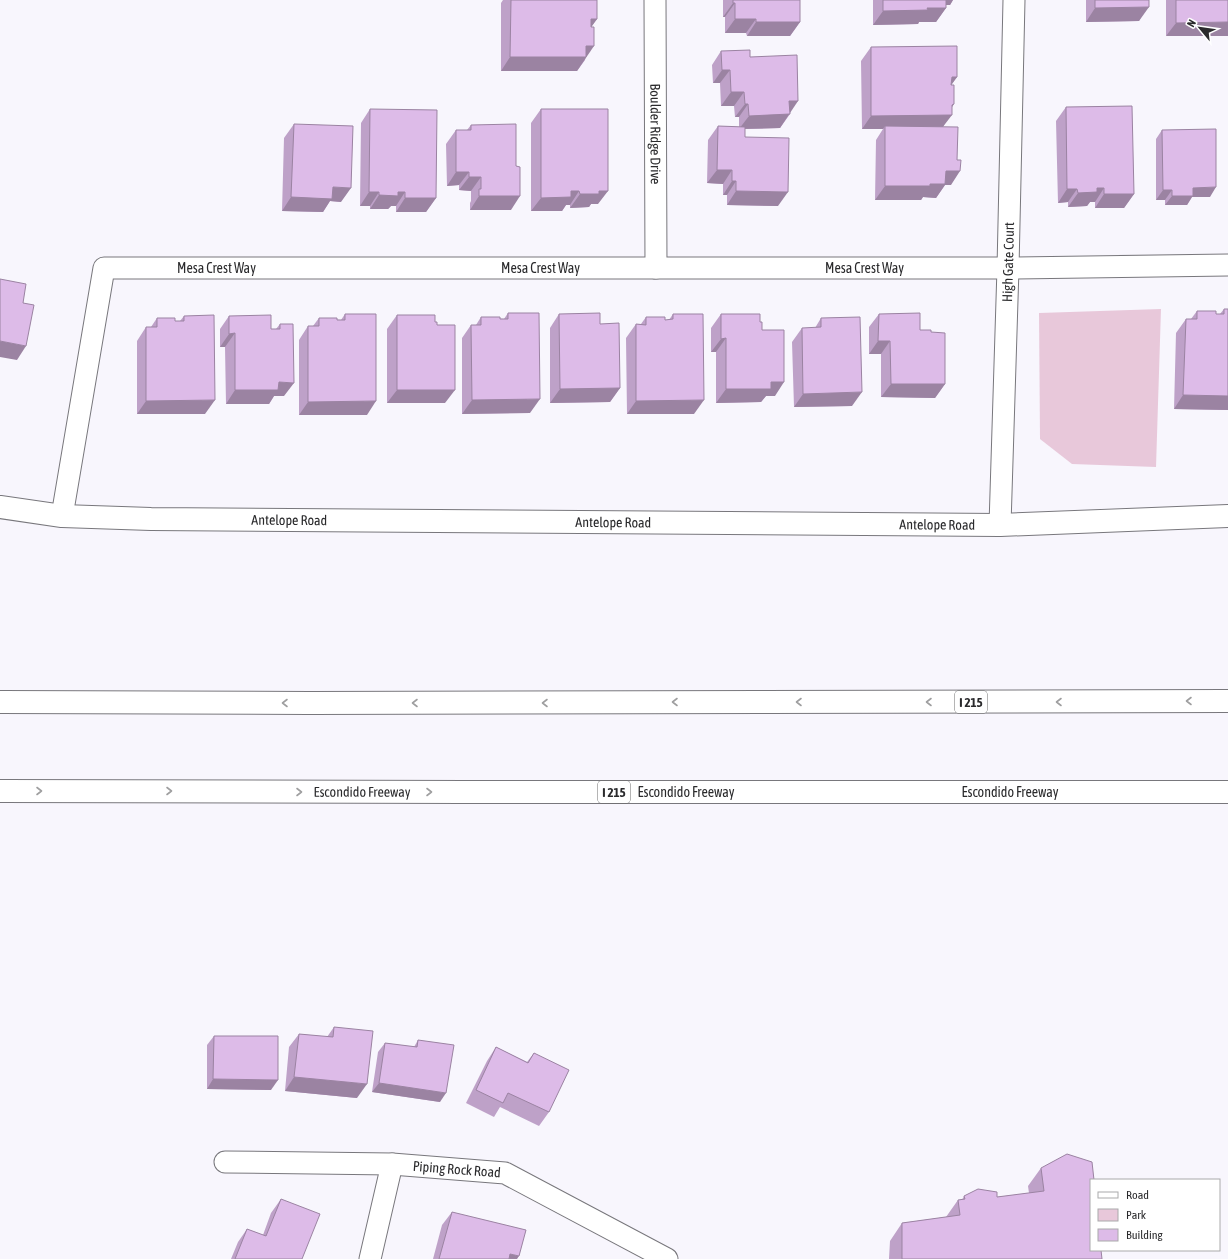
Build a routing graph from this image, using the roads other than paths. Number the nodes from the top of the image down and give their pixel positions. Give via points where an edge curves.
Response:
1 (655, 0) edge
2 (1014, 0) edge
3 (1228, 265) edge
4 (656, 268) junction
5 (1008, 268) junction
6 (0, 507) edge
7 (62, 516) junction
8 (1228, 516) edge
9 (1000, 524) junction
10 (1228, 701) edge
11 (0, 702) edge
12 (0, 790) edge
13 (1228, 792) edge
14 (225, 1162) dead end
15 (392, 1164) junction
16 (370, 1259) edge
17 (667, 1259) edge

1 - 4 street, Boulder Ridge Drive
2 - 5 street, High Gate Court
3 - 5 street, Mesa Crest Way
4 - 5 street, Mesa Crest Way
4 - 7 street, Mesa Crest Way via 104,268
5 - 9 street, High Gate Court
6 - 7 main road, Antelope Road
7 - 9 main road, Antelope Road via 152,519
8 - 9 main road, Antelope Road
10 -> 11 main road, I 215
12 -> 13 main road, Escondido Freeway / I 215
14 - 15 street, Piping Rock Road
15 - 16 street
15 - 17 street, Piping Rock Road via 505,1173

